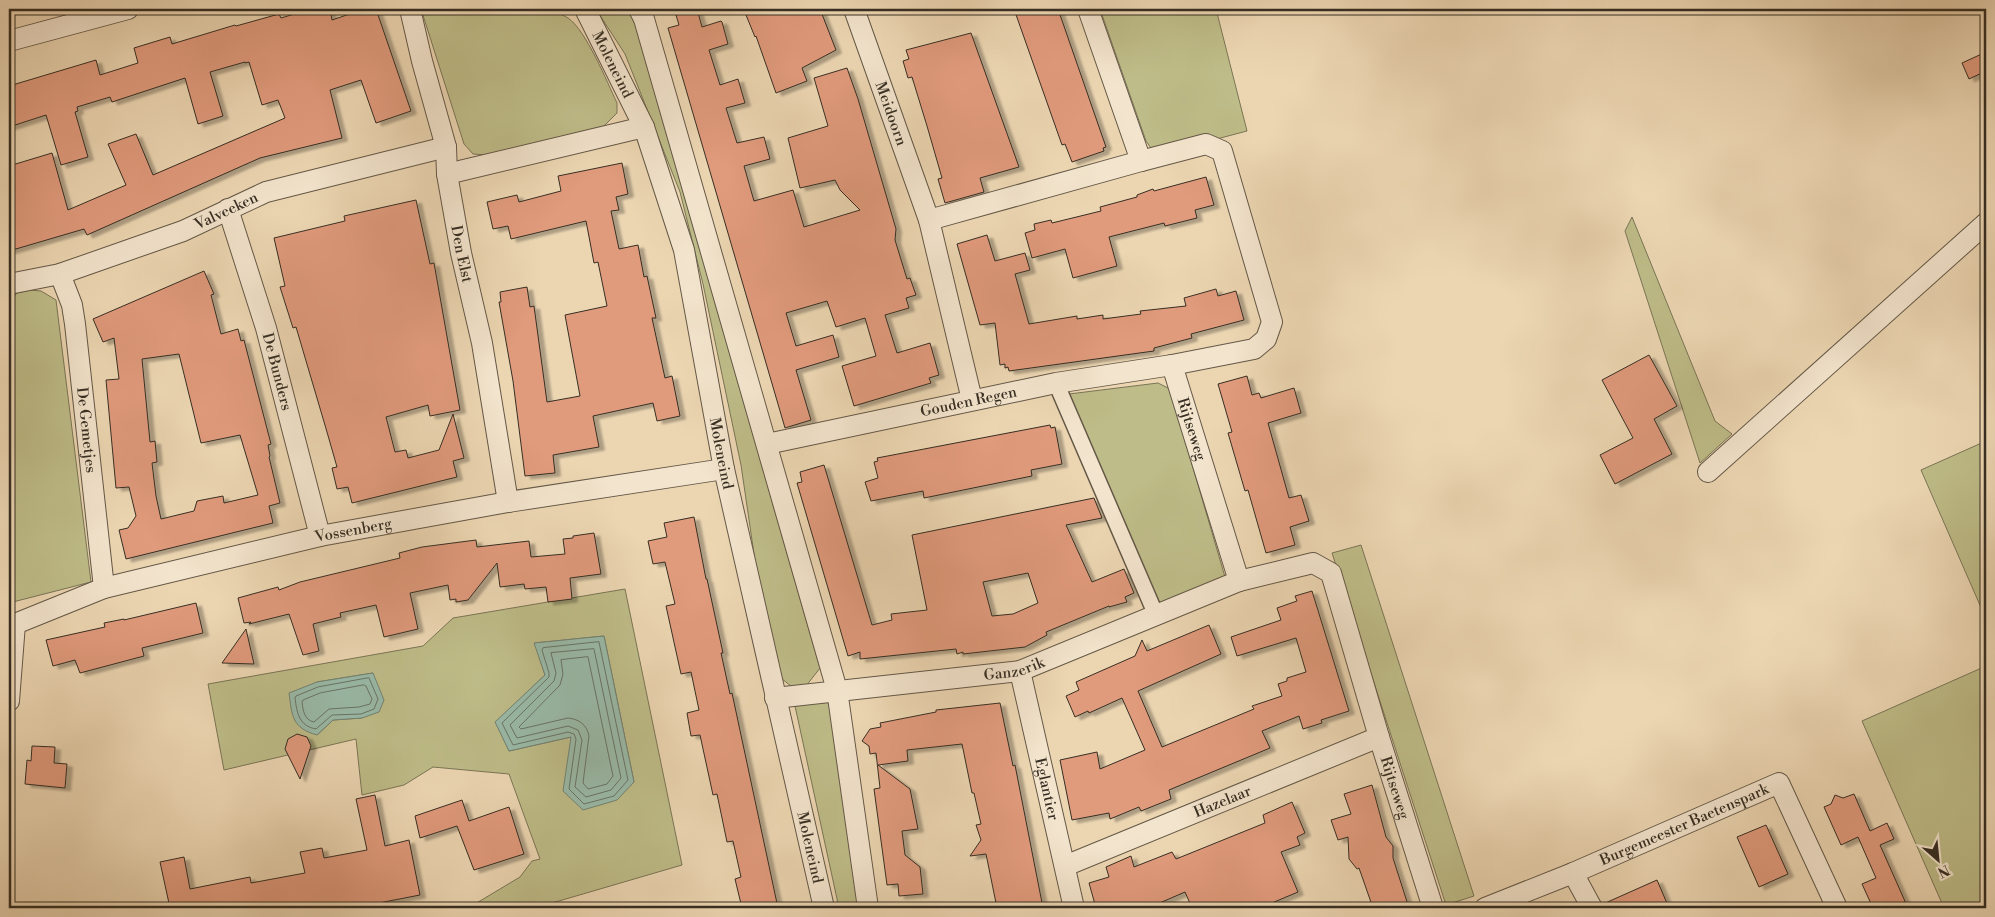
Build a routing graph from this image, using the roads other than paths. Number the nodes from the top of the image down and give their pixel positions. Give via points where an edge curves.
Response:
1 (128, 9) edge
2 (410, 9) edge
3 (585, 9) edge
4 (639, 9) edge
5 (854, 9) edge
6 (1088, 9) edge
7 (9, 41) edge
8 (644, 127) junction
9 (446, 147) junction
10 (1141, 161) junction
11 (447, 174) junction
12 (228, 209) junction
13 (929, 220) junction
14 (1986, 223) edge
15 (60, 274) junction
16 (9, 284) edge
17 (1172, 365) junction
18 (1056, 383) junction
19 (972, 400) junction
20 (767, 444) junction
21 (724, 469) junction
22 (1708, 472) dead end
23 (508, 502) junction
24 (320, 536) junction
25 (1239, 580) junction
26 (104, 588) junction
27 (1156, 615) junction
28 (12, 622) edge
29 (10, 646) edge
30 (1020, 671) junction
31 (837, 690) junction
32 (775, 698) junction
33 (9, 701) edge
34 (1379, 737) junction
35 (1065, 866) junction
36 (1573, 873) junction
37 (824, 908) edge
38 (868, 908) edge
39 (1074, 908) edge
40 (1433, 908) edge
41 (1485, 908) edge
42 (1592, 908) edge
43 (1837, 908) edge

1 - 7 street
2 - 9 street, Den Elst
3 - 8 street, Moleneind
4 - 20 street
5 - 13 street, Meidoorn
6 - 10 street
8 - 11 street
8 - 21 street, Moleneind via 684,250
9 - 11 street, Den Elst
9 - 12 street, Valveeken via 266,192
10 - 13 street
10 - 17 street via 1206,144 1222,151 1272,322 1266,339 1254,349
11 - 23 street, Den Elst via 482,343
12 - 15 street, Valveeken via 183,231
12 - 24 street, De Bunders via 266,328
13 - 19 street, Meidoorn
14 - 22 street
15 - 16 street, Valveeken
15 - 26 street, De Gemetjes via 72,305 75,324
17 - 18 street, Gouden Regen
17 - 25 street, Rijtseweg
18 - 19 street, Gouden Regen
18 - 27 street
19 - 20 street, Gouden Regen
20 - 31 street
21 - 23 street, Vossenberg
21 - 32 street, Moleneind
23 - 24 street, Vossenberg
24 - 26 street, Vossenberg
25 - 27 street, Ganzerik
25 - 34 street, Rijtseweg via 1313,563 1331,573
26 - 28 street, Vossenberg
27 - 30 street, Ganzerik
28 - 29 street, Vossenberg
29 - 33 street, Vossenberg
30 - 31 street, Ganzerik
30 - 35 street, Eglantier
31 - 32 street, Ganzerik
31 - 38 street
32 - 37 street, Moleneind
34 - 35 street, Hazelaar
34 - 40 street, Rijtseweg
35 - 39 street, Eglantier
36 - 41 street, Burgemeester Baetenspark
36 - 42 street
36 - 43 street, Burgemeester Baetenspark via 1779,783

